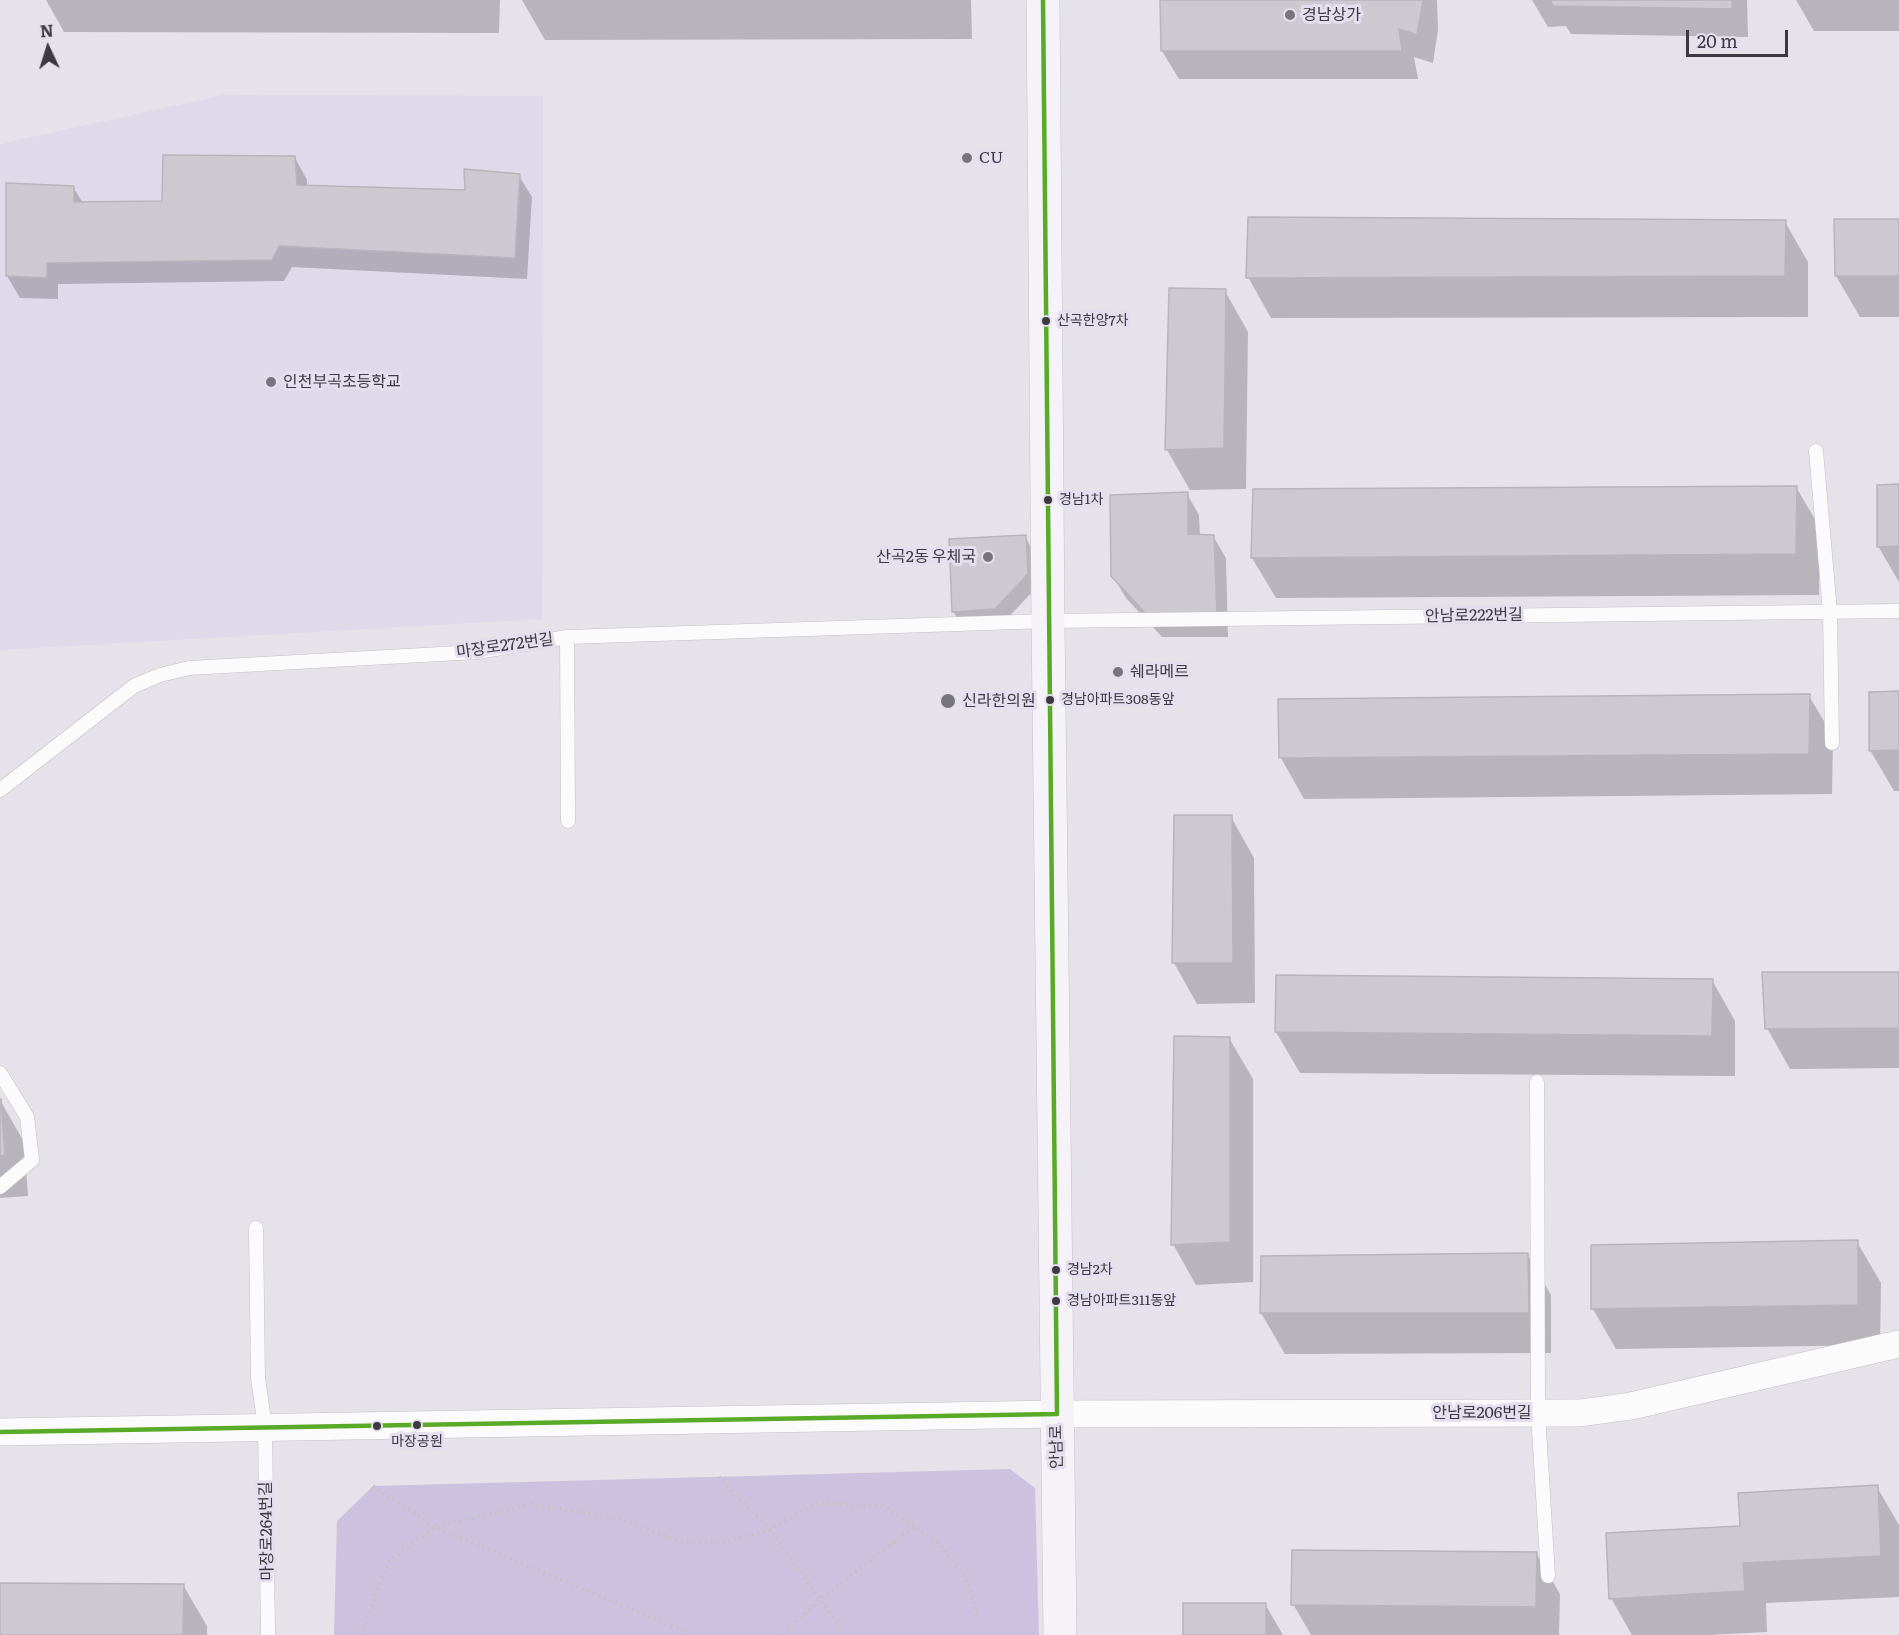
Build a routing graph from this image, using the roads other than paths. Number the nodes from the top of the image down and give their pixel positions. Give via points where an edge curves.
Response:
1 (1043, 0) edge
2 (1816, 451) dead end
3 (1899, 611) edge
4 (1830, 612) junction
5 (1048, 621) junction
6 (567, 637) junction
7 (1832, 743) dead end
8 (0, 790) edge
9 (568, 821) dead end
10 (0, 1073) edge
11 (1537, 1082) dead end
12 (0, 1187) edge
13 (256, 1228) dead end
14 (1899, 1344) edge
15 (1538, 1413) junction
16 (1057, 1414) junction
17 (265, 1427) junction
18 (0, 1432) edge
19 (1548, 1575) dead end
20 (268, 1635) edge
21 (1060, 1635) edge

1 - 5 main road, 안남로
2 - 4 lane
3 - 4 lane, 안남로222번길
4 - 5 lane, 안남로222번길
4 - 7 lane
5 - 6 lane, 마장로272번길
5 - 16 main road, 안남로
6 - 8 lane, 마장로272번길 via 477,652 189,668 160,675 134,686
6 - 9 lane
10 - 12 lane via 27,1118 32,1160
11 - 15 lane
13 - 17 lane, 마장로264번길 via 258,1378
14 - 15 street, 안남로206번길 via 1631,1406 1580,1413
15 - 16 street, 안남로206번길
15 - 19 lane
16 - 17 street
16 - 21 main road, 안남로
17 - 18 street
17 - 20 lane, 마장로264번길

